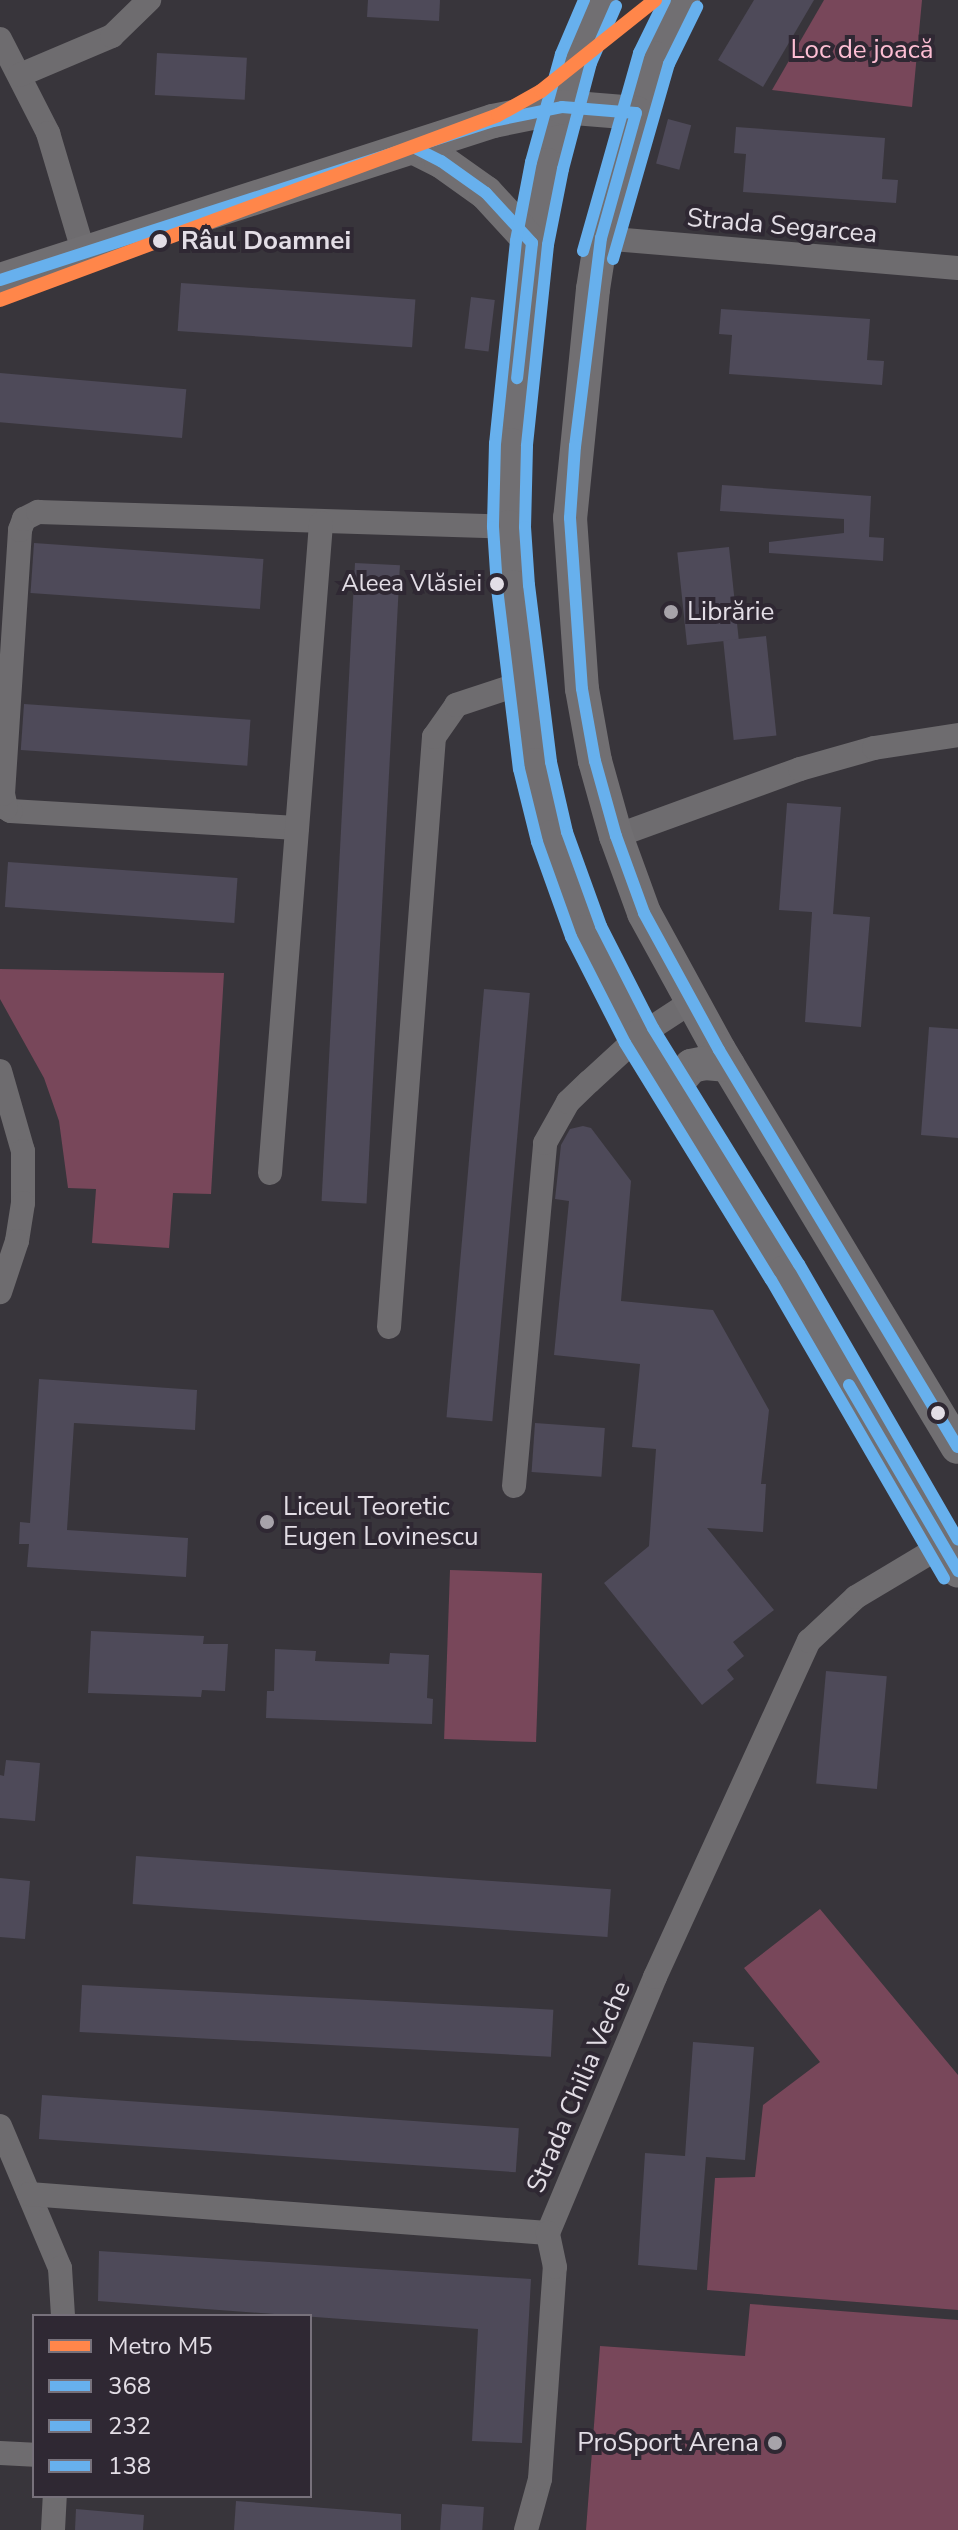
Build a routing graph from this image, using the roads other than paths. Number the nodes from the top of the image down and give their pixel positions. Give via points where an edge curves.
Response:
1 (149, 0) edge
2 (601, 0) edge
3 (683, 0) edge
4 (0, 39) edge
5 (20, 75) junction
6 (562, 107) junction
7 (636, 113) junction
8 (415, 148) junction
9 (601, 238) junction
10 (532, 243) junction
11 (84, 254) junction
12 (958, 268) edge
13 (0, 280) edge
14 (321, 523) junction
15 (509, 527) junction
16 (522, 683) junction
17 (958, 735) edge
18 (297, 828) junction
19 (616, 836) junction
20 (691, 1002) junction
21 (639, 1036) junction
22 (728, 1065) junction
23 (0, 1071) edge
24 (672, 1089) junction
25 (270, 1173) dead end
26 (0, 1292) edge
27 (389, 1327) dead end
28 (958, 1447) edge
29 (514, 1486) dead end
30 (950, 1558) edge
31 (0, 2126) edge
32 (29, 2194) junction
33 (548, 2233) junction
34 (63, 2314) edge
35 (0, 2453) edge
36 (32, 2455) edge
37 (55, 2498) edge
38 (53, 2530) edge
39 (526, 2530) edge

1 - 5 street via 112,36
2 - 6 main road
3 - 7 main road via 654,58
4 - 5 street
5 - 11 street via 48,133
6 - 7 main road
6 - 8 main road via 493,121
6 - 10 main road
7 - 9 main road
8 - 10 main road via 486,193
8 - 11 main road
9 - 12 street, Strada Segarcea
9 - 19 main road via 570,518 582,689
10 - 15 main road via 511,445
11 - 13 main road
14 - 15 street
14 - 18 street
14 - 18 street via 38,512 24,519 20,530 6,808
15 - 16 main road
16 - 21 main road via 552,837 586,932
16 - 27 street via 456,705 434,737
17 - 19 street via 874,748 800,769
18 - 25 street
19 - 20 main road via 644,913
20 - 21 street
20 - 22 main road
21 - 24 main road
21 - 29 street via 568,1102 545,1143
22 - 24 main road via 691,1066
22 - 28 main road
23 - 26 street via 23,1151 23,1203
24 - 30 main road
30 - 33 street, Strada Chilia Veche via 856,1597 809,1641 655,1977
31 - 32 street
32 - 33 street, Strada Chilia Veche
32 - 34 street via 60,2268
33 - 39 street via 555,2267 540,2479
35 - 36 street
37 - 38 street

